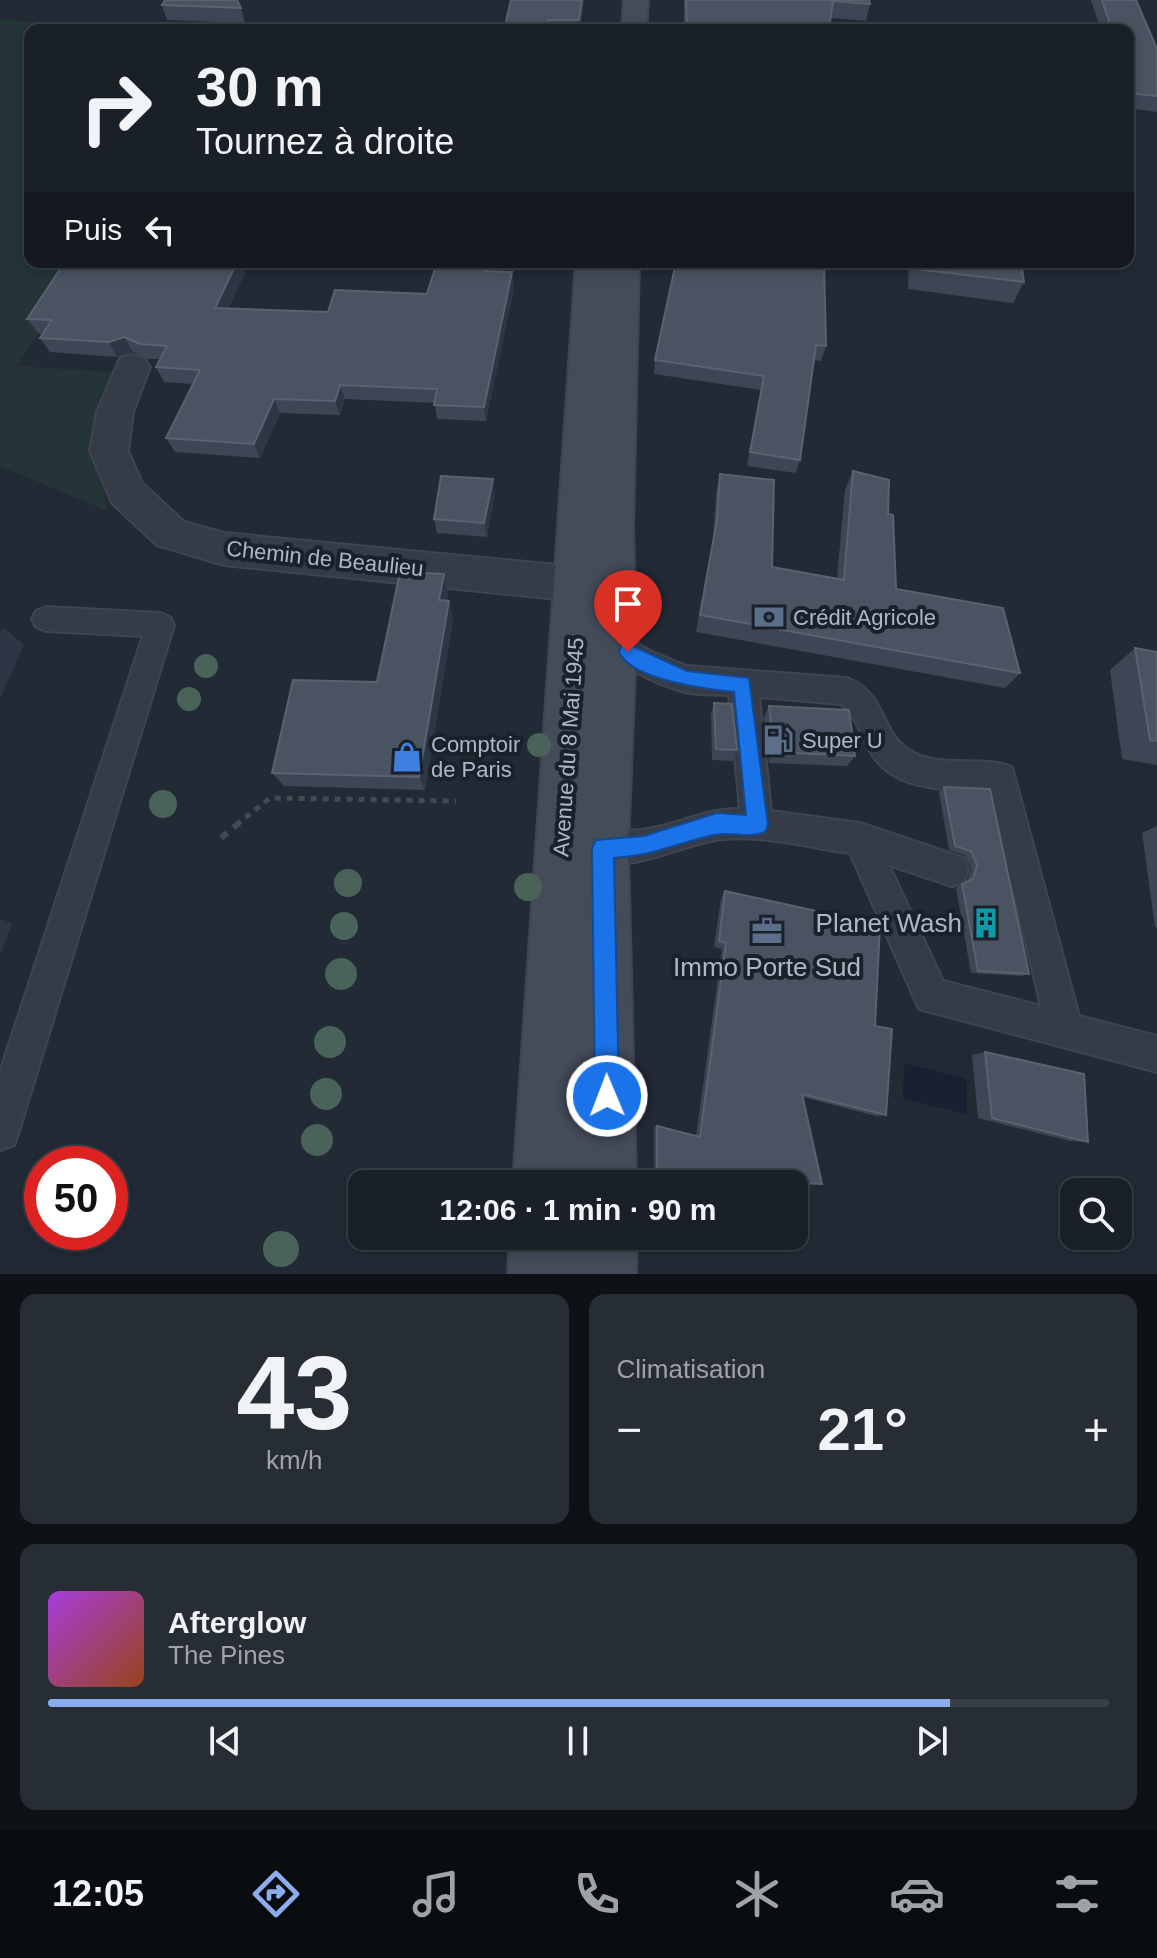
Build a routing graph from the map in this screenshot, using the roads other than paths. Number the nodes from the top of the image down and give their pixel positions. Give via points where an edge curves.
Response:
1 (636, 0) edge
2 (634, 24) edge
3 (592, 268) edge
4 (623, 268) edge
5 (132, 367) dead end
6 (577, 584) junction
7 (46, 619) dead end
8 (614, 642) junction
9 (743, 684) junction
10 (757, 825) junction
11 (860, 839) junction
12 (582, 847) junction
13 (952, 870) dead end
14 (1065, 1030) junction
15 (1157, 1054) edge
16 (0, 1131) edge
17 (546, 1170) edge
18 (604, 1170) edge
19 (541, 1250) edge
20 (605, 1250) edge
21 (540, 1274) edge
22 (604, 1274) edge

1 - 2 main road
3 - 6 main road, Avenue du 8 Mai 1945
4 - 8 main road, Avenue du 8 Mai 1945
5 - 6 street, Chemin de Beaulieu via 115,412 109,451 126,492 171,534 224,549
6 - 12 main road, Avenue du 8 Mai 1945
7 - 16 lane via 160,625
8 - 9 lane via 642,661 686,679
8 - 12 main road, Avenue du 8 Mai 1945
9 - 10 lane
9 - 14 lane via 847,691 862,701 884,747 910,770 1001,777 1013,874
10 - 11 lane
10 - 12 lane via 717,824 644,846
11 - 13 lane
11 - 14 lane via 932,996
12 - 17 main road, Avenue du 8 Mai 1945
12 - 18 main road, Avenue du 8 Mai 1945
14 - 15 lane
19 - 21 main road
20 - 22 main road

